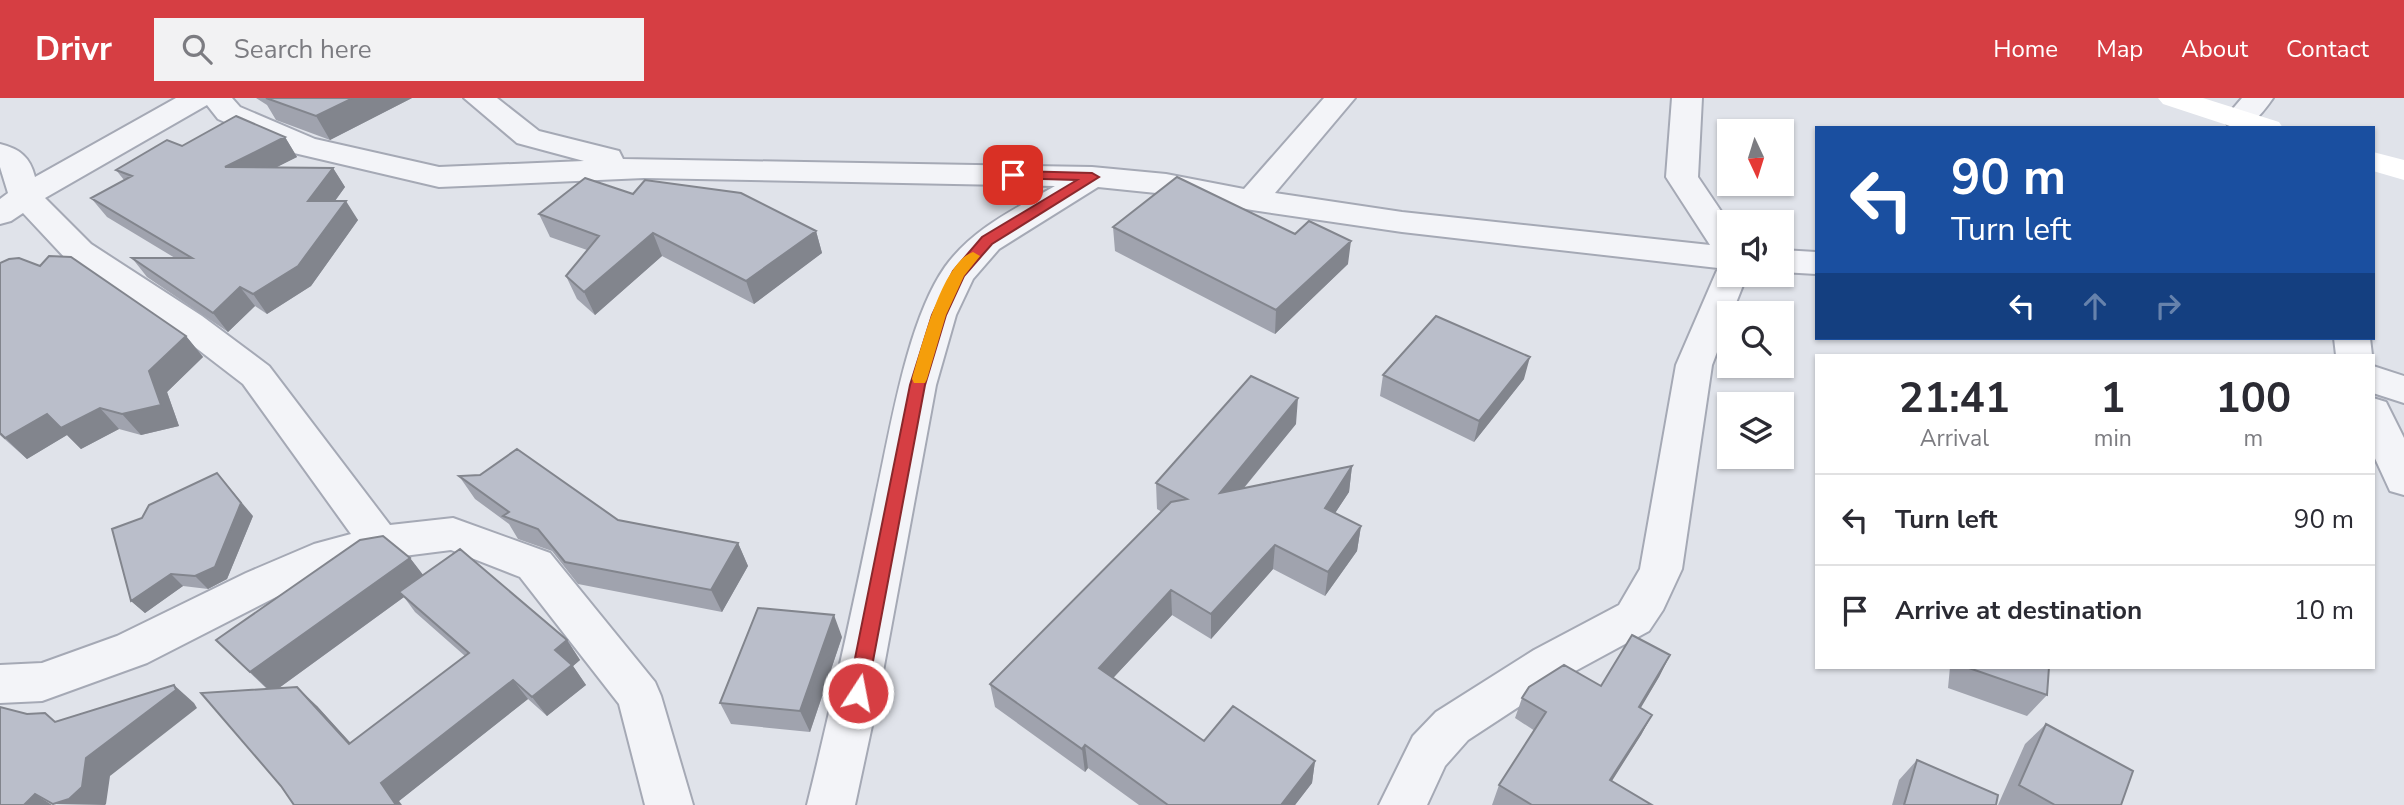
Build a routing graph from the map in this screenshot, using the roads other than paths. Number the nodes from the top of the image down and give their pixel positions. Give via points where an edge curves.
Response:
1 (198, 98) edge
2 (217, 98) edge
3 (479, 98) edge
4 (1340, 98) edge
5 (1687, 98) edge
6 (2172, 98) edge
7 (2249, 108) edge
8 (2266, 126) edge
9 (0, 153) edge
10 (2375, 162) edge
11 (644, 168) junction
12 (2404, 170) edge
13 (1092, 177) junction
14 (1252, 200) junction
15 (8, 205) edge
16 (1717, 230) edge
17 (1717, 257) edge
18 (1794, 262) edge
19 (1815, 263) edge
20 (1725, 287) edge
21 (2375, 380) edge
22 (2404, 390) edge
23 (2375, 416) edge
24 (2404, 480) edge
25 (380, 543) junction
26 (0, 684) edge
27 (669, 805) edge
28 (831, 805) edge
29 (1403, 805) edge

1 - 15 street
2 - 11 street via 229,113 305,146 439,177
3 - 11 street via 528,137
4 - 14 street
5 - 16 street via 1682,177
6 - 7 main road
7 - 8 main road
9 - 15 street via 16,163
10 - 12 main road
11 - 13 street
13 - 14 street via 1166,184
13 - 28 street via 987,241 958,274 939,315 918,385 858,693
14 - 17 street via 1402,222
15 - 25 street via 190,325 257,375
18 - 19 street
20 - 29 street via 1694,365 1661,569 1648,598 1634,618 1550,663 1452,726 1429,751
21 - 22 street
23 - 24 street
25 - 26 street via 317,560 132,650 42,681
25 - 27 street via 453,534 536,565 639,696

